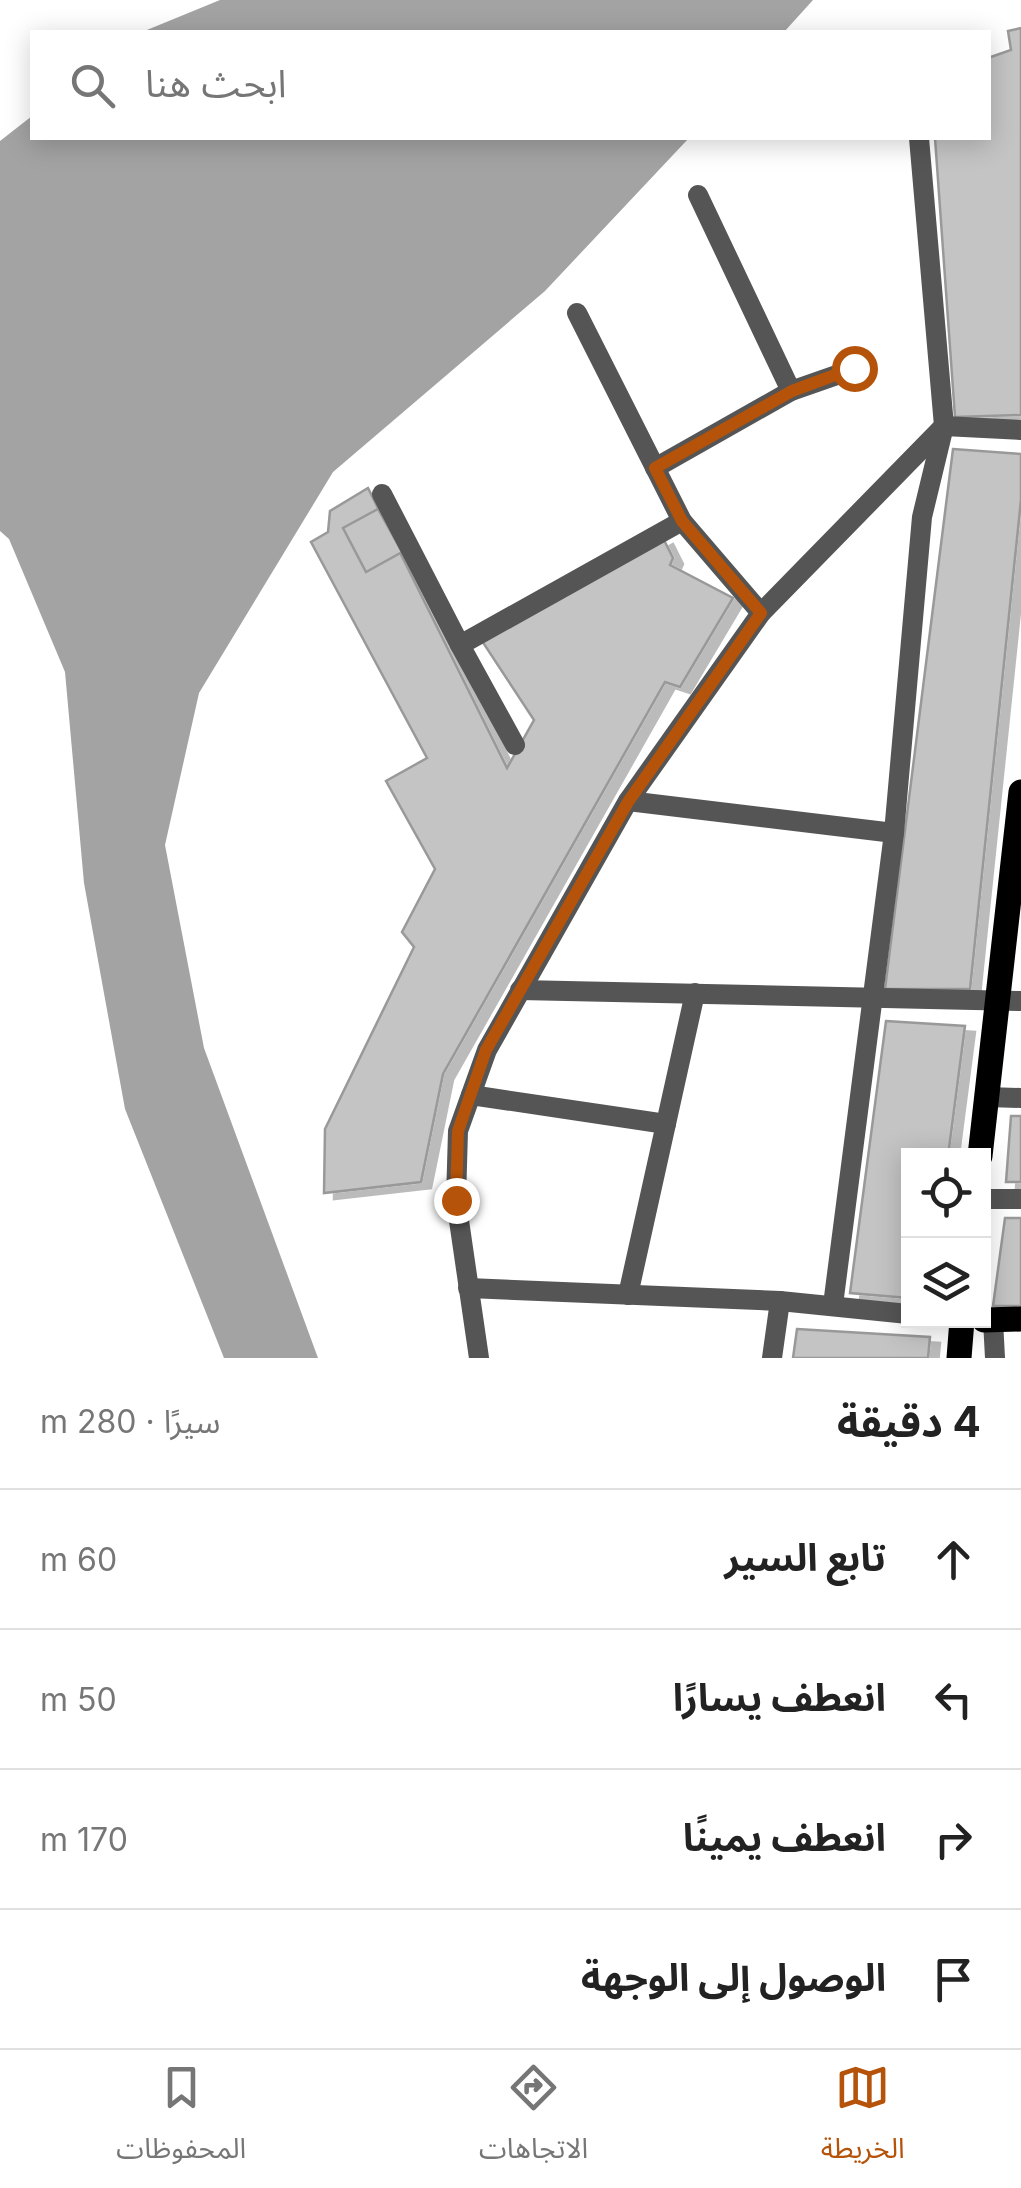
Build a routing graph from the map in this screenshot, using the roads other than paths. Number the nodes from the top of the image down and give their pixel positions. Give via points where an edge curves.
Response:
1 (919, 140) edge
2 (698, 195) dead end
3 (577, 313) dead end
4 (854, 368) dead end
5 (792, 391) junction
6 (944, 426) junction
7 (1021, 430) edge
8 (655, 468) junction
9 (382, 494) dead end
10 (682, 521) junction
11 (761, 613) junction
12 (460, 645) junction
13 (515, 745) dead end
14 (1021, 792) edge
15 (628, 802) junction
16 (894, 833) junction
17 (520, 990) junction
18 (695, 993) junction
19 (875, 996) junction
20 (1008, 1000) edge
21 (471, 1095) junction
22 (987, 1098) junction
23 (1021, 1098) edge
24 (666, 1124) junction
25 (981, 1148) edge
26 (991, 1199) edge
27 (1021, 1199) edge
28 (468, 1288) junction
29 (628, 1295) junction
30 (780, 1302) junction
31 (833, 1305) junction
32 (901, 1313) edge
33 (1021, 1319) edge
34 (991, 1320) edge
35 (961, 1328) edge
36 (989, 1328) edge
37 (479, 1358) edge
38 (772, 1358) edge
39 (959, 1358) edge
40 (995, 1358) edge

1 - 6 street
2 - 5 street
3 - 8 street
4 - 5 street
5 - 8 street
6 - 7 street
6 - 11 street
6 - 16 street via 922,517
8 - 10 street
9 - 12 street
10 - 11 street
10 - 12 street
11 - 15 street
12 - 13 street
14 - 20 main road
15 - 16 street
15 - 17 street
16 - 19 street
17 - 18 street
17 - 21 street via 486,1050
18 - 19 street
18 - 24 street
19 - 20 street
19 - 31 street
20 - 22 main road
21 - 24 street
21 - 28 street via 458,1131 456,1200
22 - 23 street
22 - 25 main road
24 - 29 street
26 - 27 street
28 - 29 street
28 - 37 street
29 - 30 street
30 - 31 street
30 - 38 street
31 - 32 street
33 - 34 main road
35 - 39 main road
36 - 40 street

